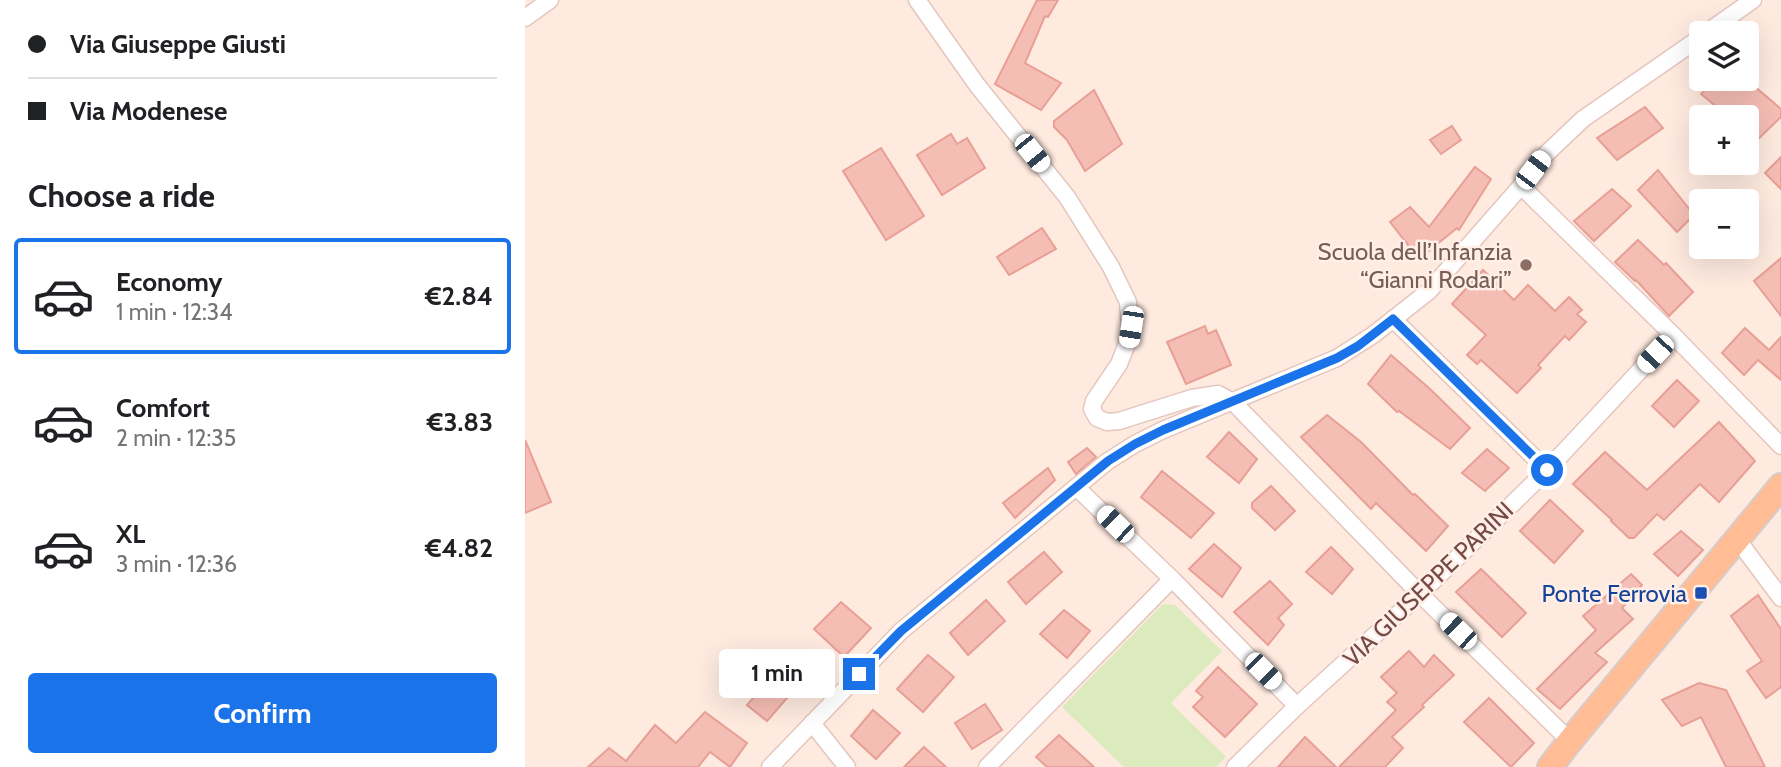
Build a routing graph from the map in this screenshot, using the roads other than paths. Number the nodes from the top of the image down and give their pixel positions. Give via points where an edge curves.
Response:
1 (550, 0) edge
2 (917, 0) edge
3 (1753, 0) edge
4 (525, 18) edge
5 (1723, 21) edge
6 (1689, 45) edge
7 (1521, 187) junction
8 (1393, 319) junction
9 (1673, 335) junction
10 (1233, 402) junction
11 (1781, 446) edge
12 (1547, 470) junction
13 (1781, 486) edge
14 (1076, 487) junction
15 (1737, 538) junction
16 (1173, 579) junction
17 (1420, 594) junction
18 (1781, 598) edge
19 (1297, 706) junction
20 (812, 723) junction
21 (1570, 741) junction
22 (770, 767) edge
23 (847, 767) edge
24 (987, 767) edge
25 (1235, 767) edge
26 (1550, 767) edge

1 - 4 street
2 - 10 street via 977,85 1067,197 1128,302 1128,341 1119,364 1094,401 1094,415 1101,421 1119,421 1218,394
3 - 5 street
6 - 7 street via 1583,119 1546,154
7 - 8 street via 1429,291
7 - 9 street
8 - 10 street via 1337,358
8 - 12 street
9 - 11 street
9 - 12 street, VIA GIUSEPPE PARINI
10 - 14 street via 1135,444
10 - 17 street
12 - 17 street, VIA GIUSEPPE PARINI
13 - 15 main road
14 - 16 street
14 - 20 street via 901,631
15 - 18 street
15 - 21 main road
16 - 19 street
16 - 24 street
17 - 19 street, VIA GIUSEPPE PARINI
17 - 21 street
19 - 25 street, VIA GIUSEPPE PARINI
20 - 22 street
20 - 23 street
21 - 26 main road

